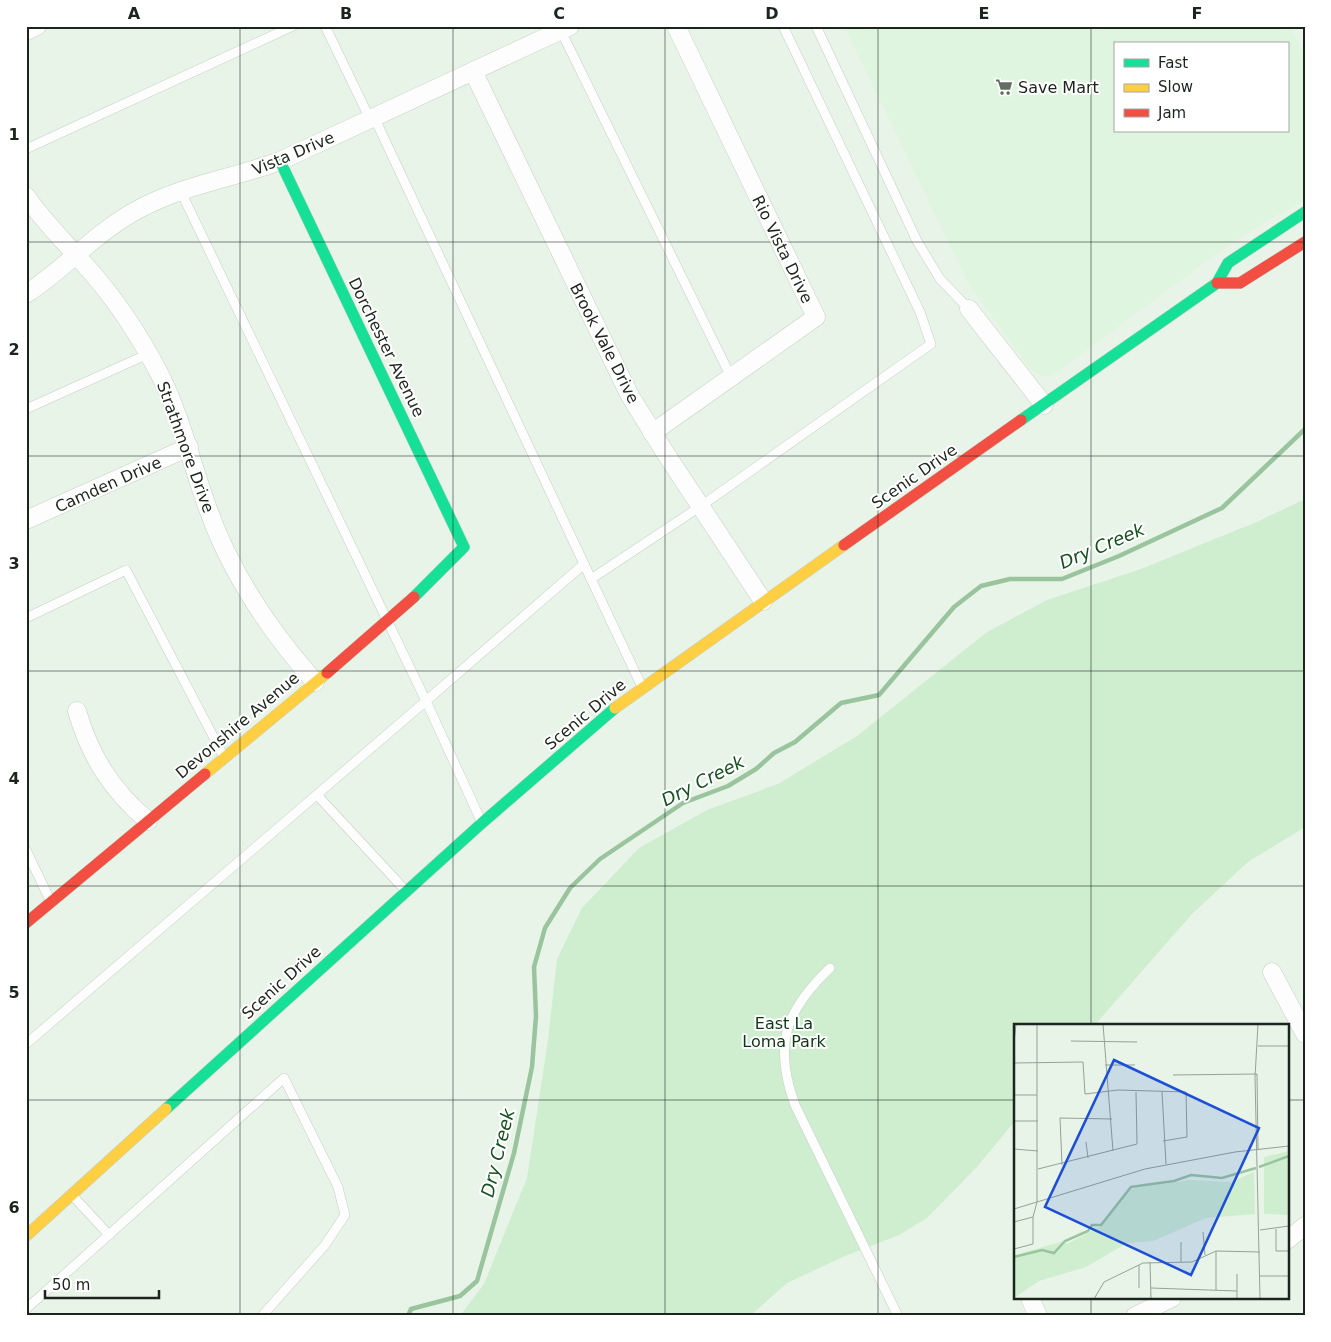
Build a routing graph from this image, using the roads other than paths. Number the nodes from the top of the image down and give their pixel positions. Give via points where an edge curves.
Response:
1 (37, 26) edge
2 (293, 26) edge
3 (325, 26) edge
4 (676, 26) edge
5 (783, 26) edge
6 (816, 26) edge
7 (564, 28) edge
8 (26, 31) edge
9 (473, 71) junction
10 (372, 118) junction
11 (26, 149) edge
12 (280, 161) junction
13 (180, 192) junction
14 (26, 196) edge
15 (1305, 212) edge
16 (1305, 242) edge
17 (76, 254) junction
18 (1217, 283) junction
19 (26, 294) edge
20 (969, 309) joint
21 (148, 354) junction
22 (731, 377) junction
23 (1044, 405) junction
24 (26, 409) edge
25 (652, 433) junction
26 (189, 447) junction
27 (701, 506) junction
28 (26, 520) edge
29 (464, 547) joint
30 (584, 564) junction
31 (591, 579) junction
32 (763, 601) junction
33 (26, 618) edge
34 (388, 621) junction
35 (315, 682) junction
36 (642, 688) junction
37 (426, 701) junction
38 (77, 711) dead end
39 (224, 757) junction
40 (317, 794) junction
41 (148, 821) junction
42 (482, 823) junction
43 (26, 850) edge
44 (406, 891) junction
45 (51, 902) junction
46 (26, 923) edge
47 (830, 968) dead end
48 (1272, 972) dead end
49 (1305, 1034) edge
50 (26, 1044) edge
51 (71, 1194) junction
52 (1305, 1226) edge
53 (109, 1235) junction
54 (26, 1236) edge
55 (1288, 1239) edge
56 (1031, 1300) edge
57 (1168, 1300) edge
58 (26, 1309) edge
59 (262, 1316) edge
60 (898, 1316) edge
61 (1038, 1316) edge
62 (1134, 1316) edge

1 - 8 street
2 - 11 lane
3 - 10 lane
4 - 22 street, Rio Vista Drive via 816,317
5 - 27 lane via 920,312 931,344
6 - 20 lane via 917,241 940,279
7 - 9 street, Vista Drive
7 - 22 lane
9 - 10 street, Vista Drive
9 - 25 street, Brook Vale Drive via 603,342
10 - 12 street, Vista Drive
10 - 30 lane
12 - 13 street, Vista Drive
12 - 29 main road, Dorchester Avenue
13 - 17 street, Vista Drive via 127,216
13 - 34 lane
14 - 17 street, Strathmore Drive
15 - 18 main road, Scenic Drive via 1228,263
16 - 18 main road via 1240,283
17 - 19 street, Vista Drive
17 - 21 street, Strathmore Drive via 114,300
18 - 23 main road, Scenic Drive
20 - 23 street
21 - 24 lane
21 - 26 street, Strathmore Drive via 177,412
22 - 25 street, Rio Vista Drive
23 - 32 main road, Scenic Drive
25 - 27 street, Brook Vale Drive
26 - 28 street, Camden Drive
26 - 35 street, Strathmore Drive via 208,510 247,591 285,647
27 - 31 lane
27 - 32 street, Brook Vale Drive
29 - 34 main road, Devonshire Avenue
30 - 31 lane
30 - 37 lane
31 - 36 lane
32 - 36 main road, Scenic Drive
33 - 39 lane via 126,570
34 - 35 main road, Devonshire Avenue
34 - 37 lane
35 - 39 main road, Devonshire Avenue
36 - 42 main road, Scenic Drive
37 - 40 lane
37 - 42 lane
38 - 41 street via 95,760 130,806
39 - 41 main road, Devonshire Avenue
40 - 44 lane
40 - 50 lane
41 - 45 main road, Devonshire Avenue
42 - 44 main road, Scenic Drive
43 - 45 lane
44 - 51 main road, Scenic Drive
45 - 46 main road, Devonshire Avenue
47 - 60 lane via 812,984 791,1017 782,1052 784,1072 795,1105
48 - 49 street
51 - 53 lane
51 - 54 main road, Scenic Drive
52 - 55 street
53 - 58 lane
53 - 59 lane via 284,1078 338,1187 345,1214 325,1246
56 - 61 street
57 - 62 street

